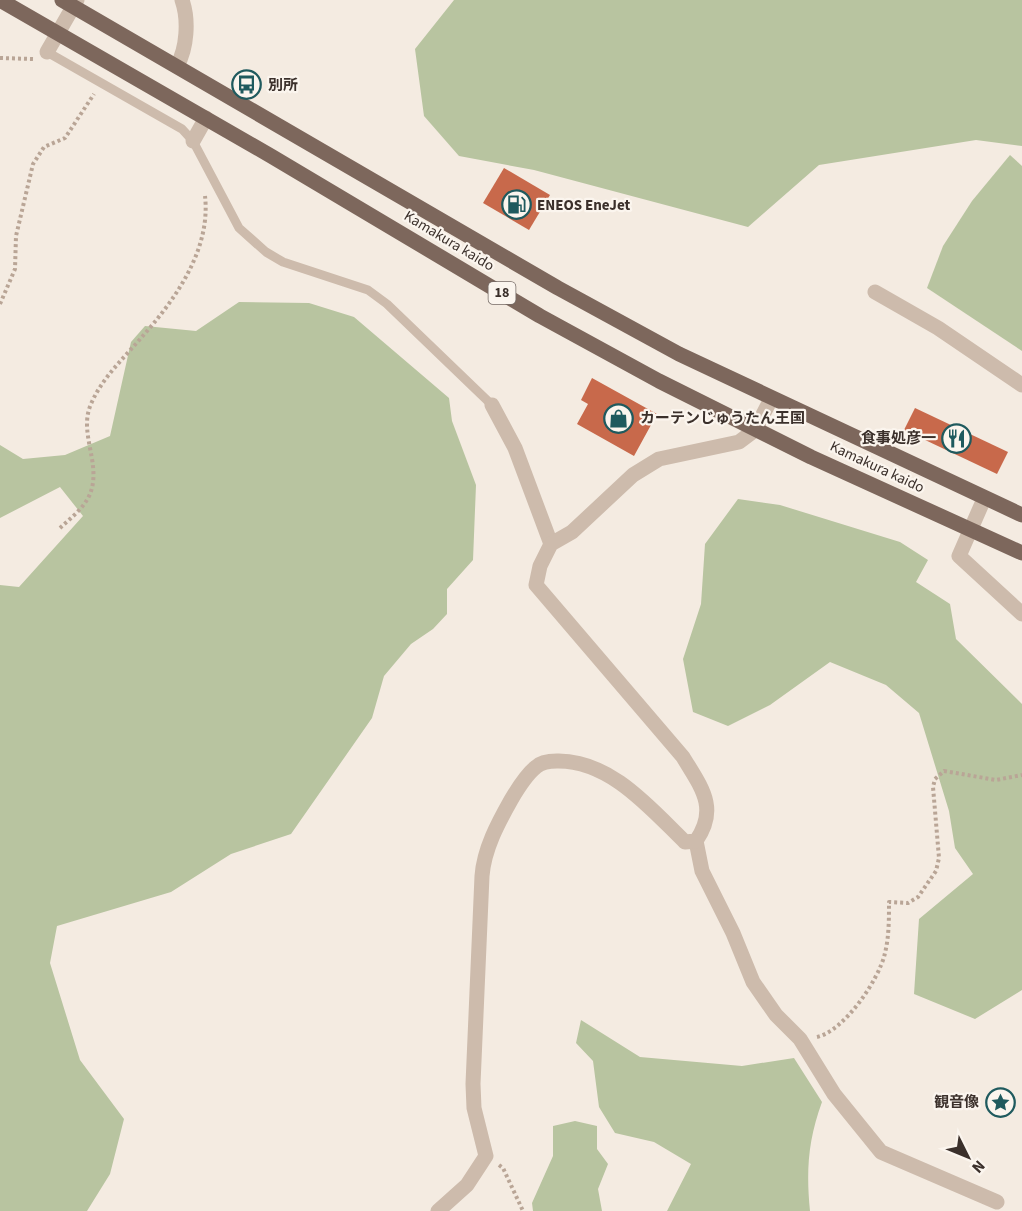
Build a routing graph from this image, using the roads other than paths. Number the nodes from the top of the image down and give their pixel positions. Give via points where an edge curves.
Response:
1 (0, 0) edge
2 (182, 0) edge
3 (70, 2) edge
4 (58, 33) junction
5 (47, 52) joint
6 (177, 66) junction
7 (206, 118) junction
8 (193, 141) junction
9 (875, 292) dead end
10 (1022, 385) edge
11 (771, 399) junction
12 (492, 405) joint
13 (755, 430) junction
14 (984, 499) junction
15 (1022, 515) edge
16 (970, 530) junction
17 (551, 544) junction
18 (1022, 553) edge
19 (1022, 614) edge
20 (696, 841) junction
21 (997, 1202) dead end
22 (438, 1211) edge

1 - 4 main road, Kamakura kaido / 18
2 - 6 street via 184,48
3 - 4 street
3 - 6 main road, Kamakura kaido / 18
4 - 5 street
4 - 7 main road, Kamakura kaido / 18
5 - 8 lane via 182,129
6 - 11 main road, Kamakura kaido / 18 via 558,288
7 - 8 street
7 - 13 main road, Kamakura kaido / 18 via 540,316
8 - 12 lane via 239,228 266,252 283,262 368,290
9 - 10 street via 938,328
11 - 13 street
11 - 14 main road, Kamakura kaido / 18
12 - 17 street via 515,448
13 - 16 main road, Kamakura kaido / 18
13 - 17 street via 726,447 676,454 646,466 572,532
14 - 15 main road, Kamakura kaido / 18
14 - 16 street
16 - 18 main road, Kamakura kaido / 18
16 - 19 street via 959,556
17 - 20 street via 536,585 683,757 702,788 708,808 706,826
20 - 21 street via 702,872 753,982 776,1015 800,1039 834,1094 881,1152
20 - 22 street via 686,842 628,788 585,765 549,761 537,766 521,784 493,836 483,866 472,1084 486,1156 467,1185

